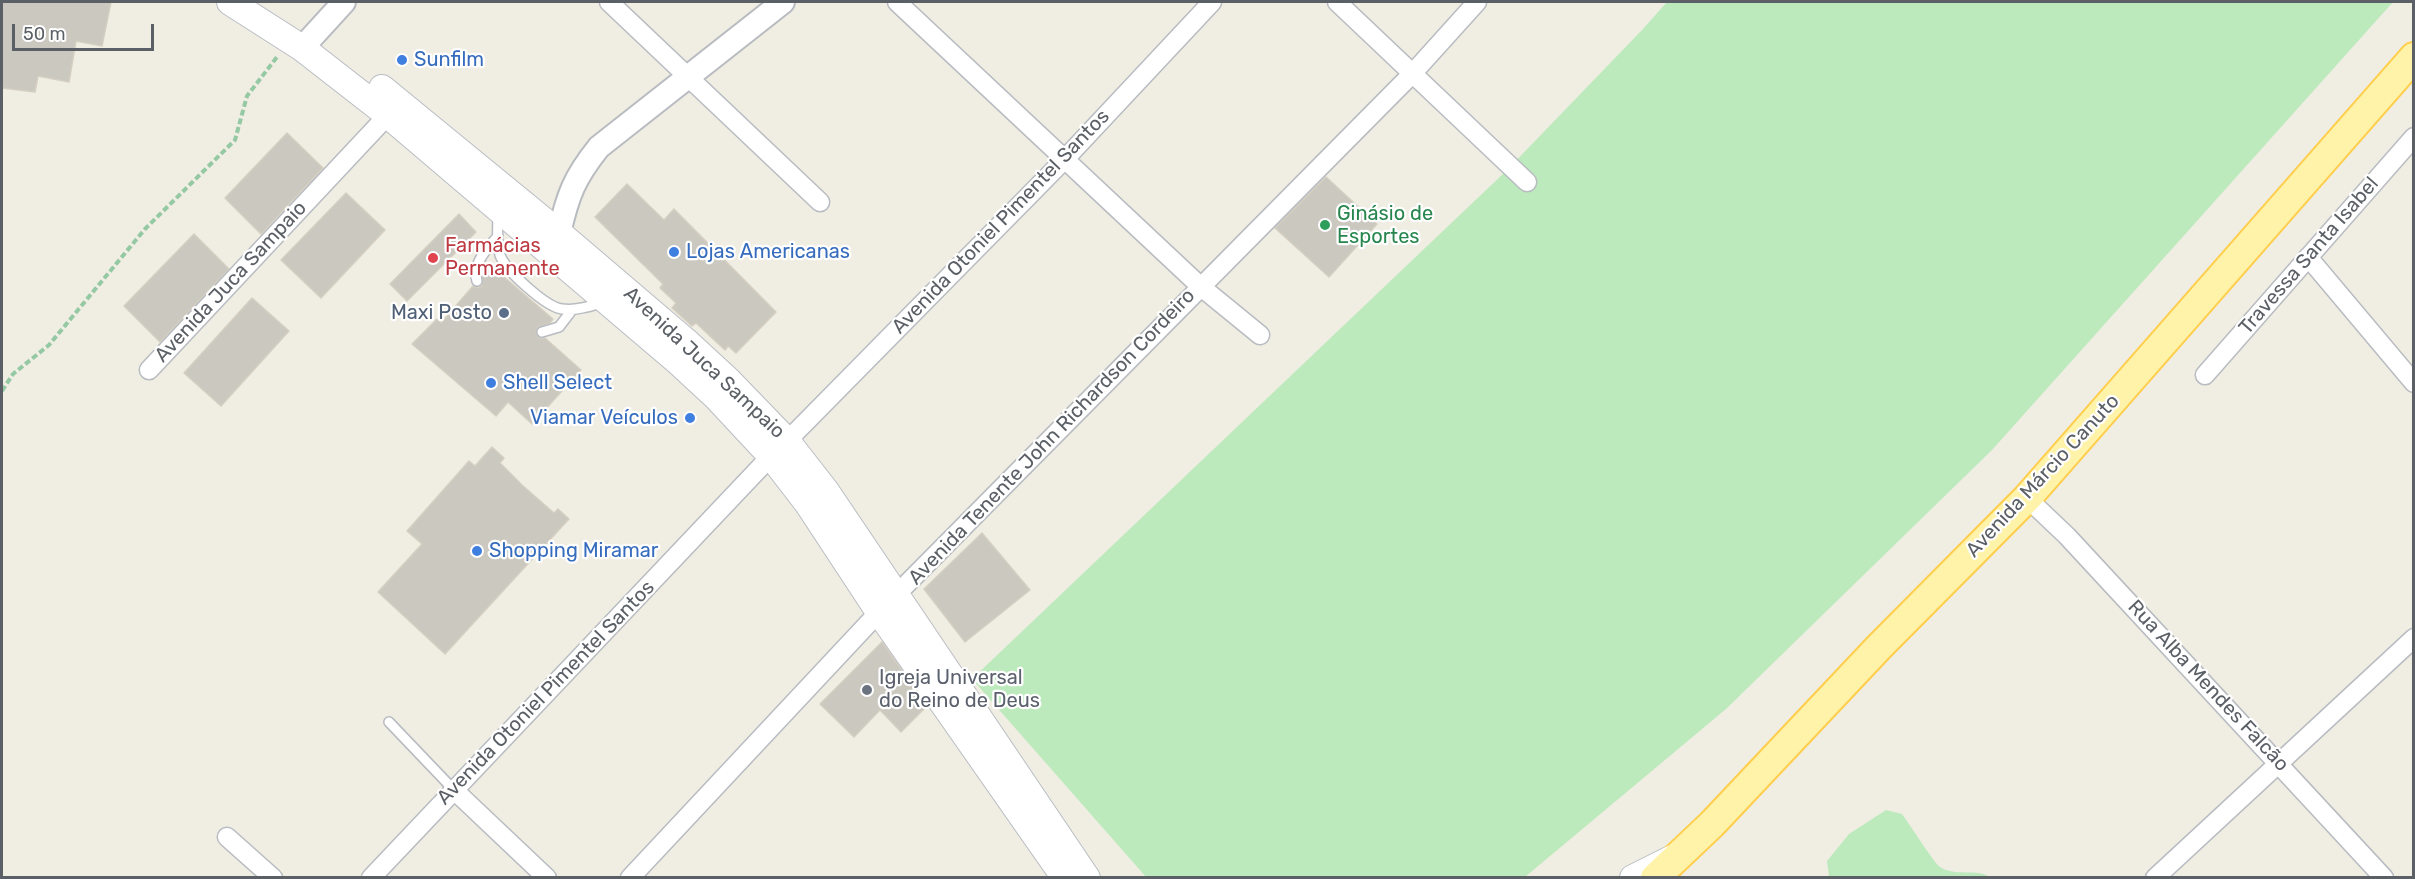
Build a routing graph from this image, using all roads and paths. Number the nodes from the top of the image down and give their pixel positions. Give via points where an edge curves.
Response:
1 (230, 2) edge
2 (262, 2) edge
3 (344, 2) edge
4 (609, 2) edge
5 (783, 2) edge
6 (897, 2) edge
7 (1212, 2) edge
8 (1337, 2) edge
9 (1477, 2) edge
10 (300, 40) junction
11 (2414, 57) edge
12 (1412, 74) junction
13 (687, 76) junction
14 (388, 116) junction
15 (2414, 137) edge
16 (1064, 160) junction
17 (1527, 182) dead end
18 (820, 202) dead end
19 (498, 210) junction
20 (559, 233) junction
21 (498, 236) junction
22 (2308, 256) junction
23 (477, 281) dead end
24 (1200, 286) junction
25 (606, 302) junction
26 (572, 310) junction
27 (542, 332) dead end
28 (1260, 335) dead end
29 (149, 370) dead end
30 (2205, 375) dead end
31 (2414, 383) edge
32 (2, 391) edge
33 (779, 449) junction
34 (2027, 498) junction
35 (888, 604) junction
36 (2414, 638) edge
37 (389, 722) dead end
38 (2279, 762) junction
39 (453, 789) junction
40 (227, 837) dead end
41 (1675, 867) edge
42 (2156, 876) edge
43 (273, 878) edge
44 (371, 878) edge
45 (547, 878) edge
46 (630, 878) edge
47 (1065, 878) edge
48 (1087, 878) edge
49 (1633, 878) edge
50 (1654, 878) edge
51 (2384, 878) edge

1 - 10 main road, Avenida Juca Sampaio
2 - 10 main road, Avenida Juca Sampaio
3 - 10 street
4 - 13 street
5 - 13 street
6 - 16 street
7 - 16 street, Avenida Otoniel Pimentel Santos
8 - 12 street
9 - 12 street, Avenida Tenente John Richardson Cordeiro
10 - 14 main road, Avenida Juca Sampaio
10 - 20 main road, Avenida Juca Sampaio via 400,102
10 - 32 path via 275,62 247,96 235,141 145,229 50,345 13,374
11 - 34 main road, Avenida Márcio Canuto
12 - 17 street
12 - 24 street, Avenida Tenente John Richardson Cordeiro
13 - 18 street
13 - 20 street via 599,147 579,172 567,197
14 - 19 main road, Avenida Juca Sampaio
14 - 29 street, Avenida Juca Sampaio
15 - 22 street, Travessa Santa Isabel
16 - 24 street
16 - 33 street, Avenida Otoniel Pimentel Santos
19 - 21 lane
19 - 25 main road, Avenida Juca Sampaio
20 - 33 main road, Avenida Juca Sampaio via 689,344
21 - 23 lane via 481,256 474,273
21 - 26 lane via 500,254 509,269 550,305
22 - 30 street, Travessa Santa Isabel
22 - 31 street
24 - 28 street
24 - 35 street, Avenida Tenente John Richardson Cordeiro
25 - 26 lane
25 - 33 main road, Avenida Juca Sampaio
26 - 27 lane via 559,327
33 - 35 main road, Avenida Juca Sampaio via 826,491
33 - 39 street, Avenida Otoniel Pimentel Santos
34 - 38 street, Rua Alba Mendes Falcão
34 - 41 main road, Avenida Márcio Canuto via 1879,647
35 - 46 street, Avenida Tenente John Richardson Cordeiro
35 - 47 main road, Avenida Juca Sampaio
35 - 48 main road, Avenida Juca Sampaio
36 - 38 street
37 - 39 lane
38 - 42 street
38 - 51 street, Rua Alba Mendes Falcão
39 - 44 street, Avenida Otoniel Pimentel Santos
39 - 45 street
40 - 43 street
41 - 49 main road
41 - 50 main road

